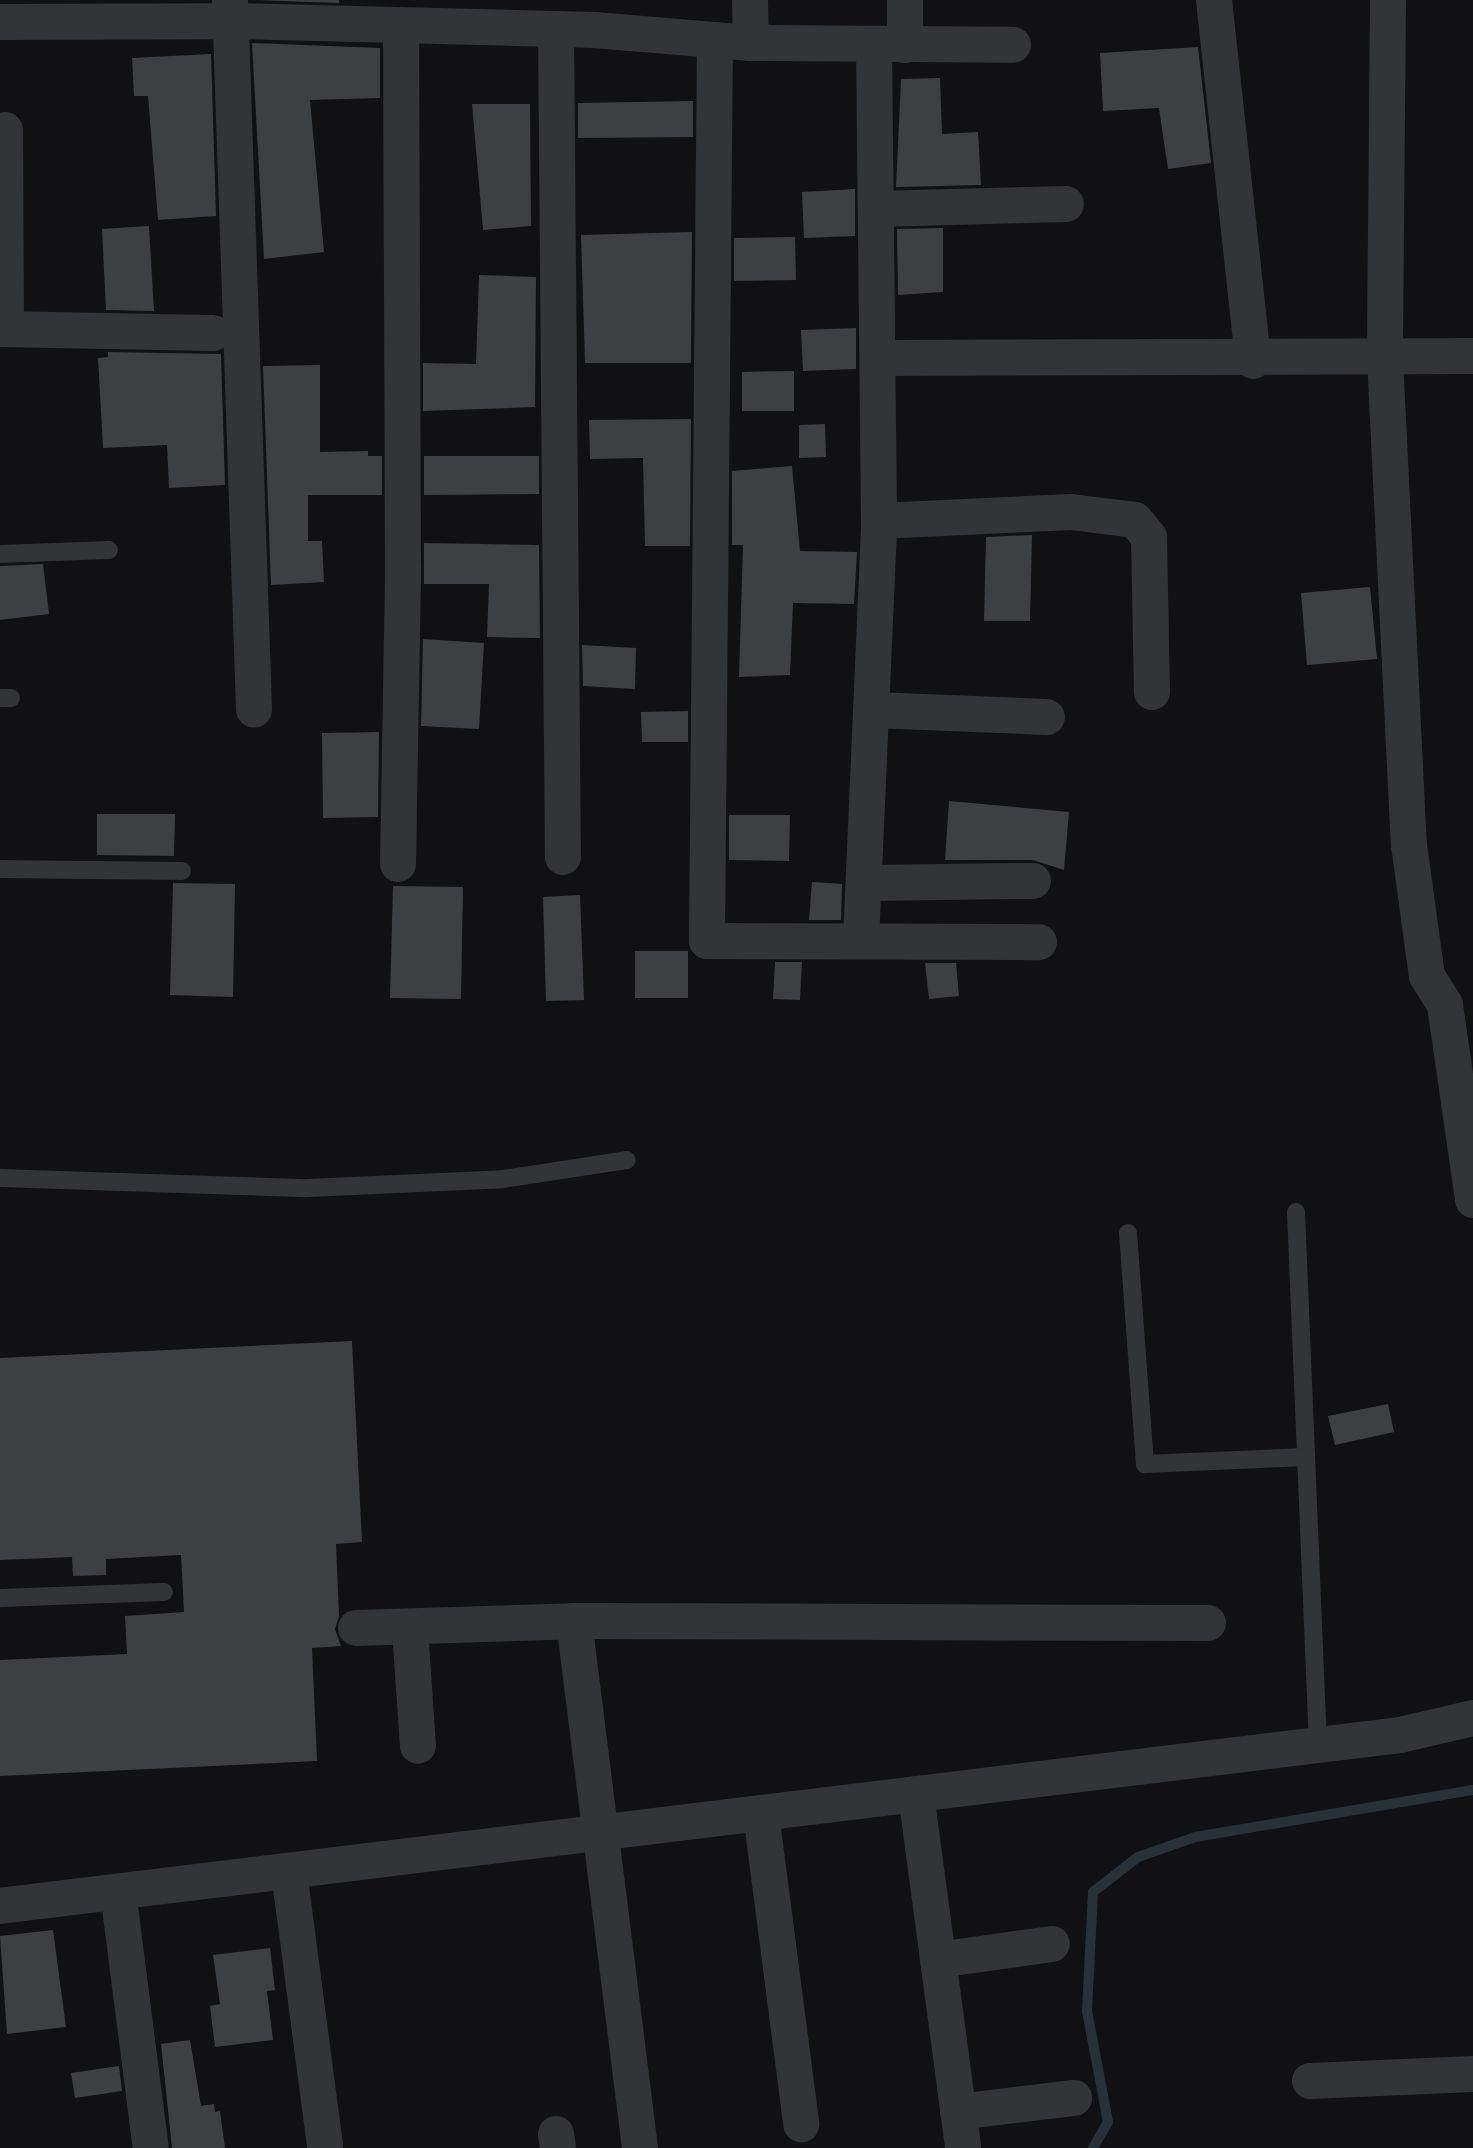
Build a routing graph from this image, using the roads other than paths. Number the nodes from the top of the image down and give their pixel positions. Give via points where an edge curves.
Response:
1 (750, 0) edge
2 (905, 0) edge
3 (1214, 0) edge
4 (1388, 0) edge
5 (80, 10) edge
6 (230, 11) edge
7 (442, 14) edge
8 (596, 15) edge
9 (0, 22) edge
10 (401, 29) junction
11 (556, 29) junction
12 (715, 40) junction
13 (751, 43) junction
14 (889, 44) junction
15 (1013, 45) dead end
16 (5, 130) dead end
17 (1066, 204) dead end
18 (877, 209) junction
19 (3, 329) edge
20 (213, 333) dead end
21 (1473, 356) edge
22 (880, 358) junction
23 (1385, 358) junction
24 (1253, 361) junction
25 (879, 521) junction
26 (109, 550) dead end
27 (0, 554) edge
28 (1152, 692) dead end
29 (254, 710) dead end
30 (873, 710) junction
31 (1047, 717) dead end
32 (563, 857) dead end
33 (398, 864) dead end
34 (0, 869) edge
35 (182, 871) dead end
36 (1033, 881) dead end
37 (864, 883) junction
38 (861, 941) junction
39 (1039, 942) dead end
40 (1460, 1021) edge
41 (627, 1160) dead end
42 (0, 1178) edge
43 (1473, 1200) edge
44 (1296, 1212) dead end
45 (1128, 1233) dead end
46 (1306, 1457) junction
47 (164, 1592) dead end
48 (0, 1598) edge
49 (574, 1621) junction
50 (1208, 1623) dead end
51 (356, 1628) dead end
52 (410, 1629) junction
53 (1473, 1718) edge
54 (1318, 1745) junction
55 (418, 1746) dead end
56 (916, 1794) junction
57 (761, 1814) junction
58 (599, 1833) junction
59 (289, 1872) junction
60 (118, 1892) junction
61 (0, 1906) edge
62 (1052, 1944) dead end
63 (938, 1960) junction
64 (1473, 2074) edge
65 (1310, 2081) dead end
66 (1074, 2098) dead end
67 (958, 2112) junction
68 (801, 2124) dead end
69 (325, 2146) edge
70 (151, 2148) edge
71 (640, 2148) edge
72 (963, 2148) edge

1 - 13 street
2 - 14 street
3 - 24 street
4 - 23 street
5 - 6 street
5 - 9 street
6 - 10 street
6 - 29 street
7 - 10 street
7 - 11 street
8 - 11 street
8 - 12 street
10 - 33 street
11 - 32 street
12 - 13 street
12 - 38 street via 707,941
13 - 14 street
14 - 15 street
14 - 18 street
16 - 19 street
17 - 18 street
18 - 22 street
19 - 20 street
21 - 23 street
22 - 24 street
22 - 25 street
23 - 24 street
23 - 40 street via 1409,845 1427,976
25 - 28 street via 1071,512 1135,520 1149,537
25 - 30 street
26 - 27 lane
30 - 31 street
30 - 37 street
34 - 35 lane
36 - 37 street
37 - 38 street
38 - 39 street
40 - 43 street
41 - 42 lane via 503,1179 308,1188
44 - 46 lane
45 - 46 lane via 1145,1464
46 - 54 lane
47 - 48 lane
49 - 50 street
49 - 52 street
49 - 58 street
51 - 52 street
52 - 55 street
53 - 54 street
54 - 56 street
56 - 57 street
56 - 63 street
57 - 58 street
57 - 68 street
58 - 59 street
58 - 71 street
59 - 60 street
59 - 69 street
60 - 61 street
60 - 70 street
62 - 63 street
63 - 67 street
64 - 65 street
66 - 67 street
67 - 72 street

